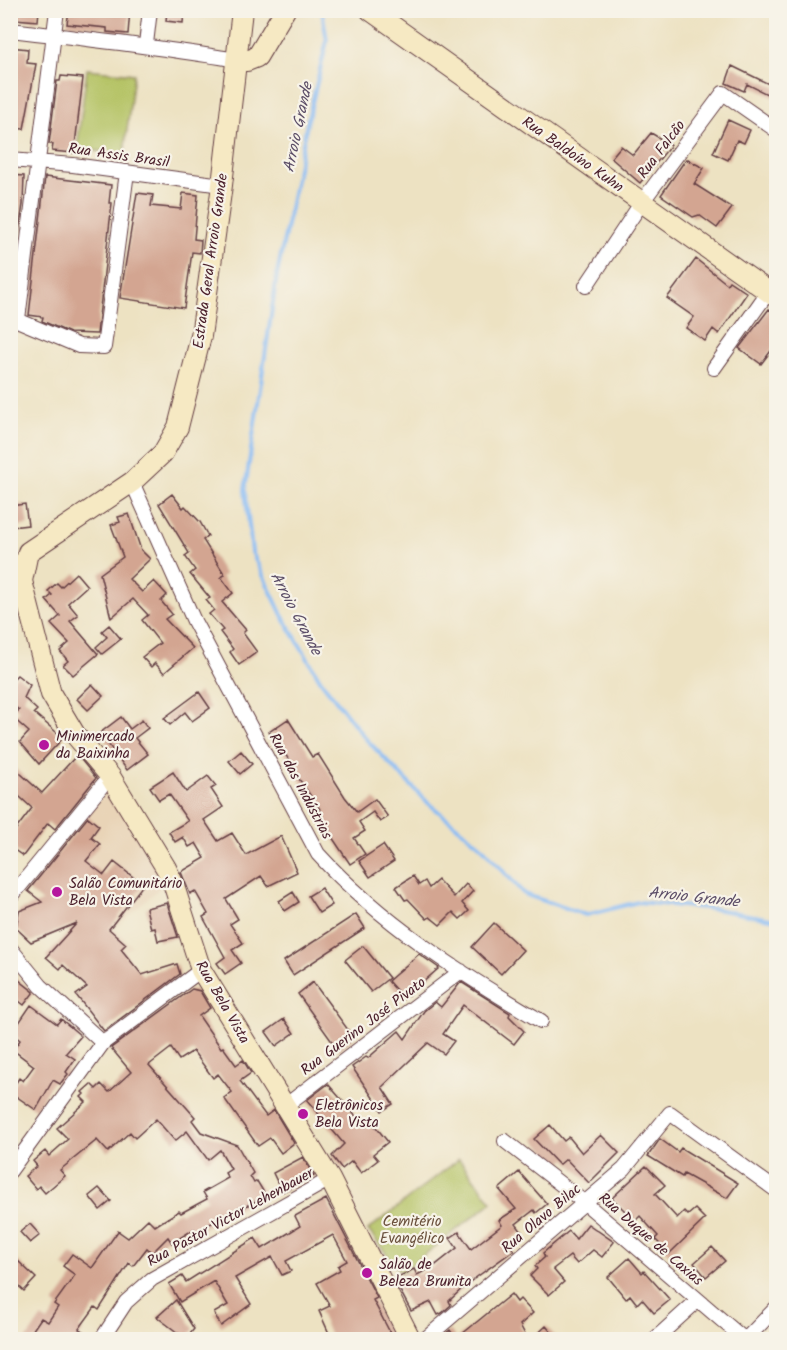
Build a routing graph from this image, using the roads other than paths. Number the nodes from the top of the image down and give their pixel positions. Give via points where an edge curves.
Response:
1 (57, 10) edge
2 (150, 10) edge
3 (242, 10) edge
4 (285, 10) edge
5 (370, 10) edge
6 (10, 30) edge
7 (54, 37) junction
8 (146, 44) junction
9 (237, 60) junction
10 (777, 130) edge
11 (10, 160) edge
12 (39, 162) junction
13 (127, 172) junction
14 (222, 185) junction
15 (642, 202) junction
16 (586, 286) dead end
17 (774, 290) edge
18 (14, 318) edge
19 (714, 368) dead end
20 (132, 482) junction
21 (10, 562) edge
22 (22, 581) junction
23 (110, 776) junction
24 (10, 898) edge
25 (10, 948) edge
26 (201, 970) junction
27 (461, 971) junction
28 (541, 1021) dead end
29 (103, 1043) junction
30 (285, 1106) junction
31 (505, 1141) dead end
32 (12, 1167) edge
33 (330, 1179) junction
34 (777, 1190) edge
35 (585, 1203) junction
36 (697, 1301) junction
37 (777, 1308) edge
38 (101, 1340) edge
39 (411, 1340) edge
40 (424, 1340) edge
41 (654, 1340) edge
42 (745, 1340) edge

1 - 7 street
2 - 8 street
3 - 9 main road, Estrada Geral Arroio Grande
4 - 9 main road via 257,57
5 - 15 main road, Rua Baldoíno Kuhn
6 - 7 street
7 - 8 street
7 - 12 street
8 - 9 street
9 - 14 main road, Estrada Geral Arroio Grande
10 - 15 street, Rua Falcão via 723,93
11 - 12 street, Rua Assis Brasil
12 - 13 street, Rua Assis Brasil
12 - 18 street
13 - 14 street, Rua Assis Brasil
13 - 18 street via 104,347 56,338
14 - 20 main road, Estrada Geral Arroio Grande via 201,336 178,427 163,453
15 - 16 street, Rua Falcão
15 - 17 main road, Rua Baldoíno Kuhn
17 - 19 street
20 - 22 main road, Estrada Geral Arroio Grande via 28,552
20 - 27 street, Rua das Indústrias via 194,621 318,854 398,930
21 - 22 main road, Rua Bela Vista
22 - 23 main road, Rua Bela Vista via 51,694 76,736
23 - 24 street
23 - 26 main road, Rua Bela Vista via 173,883
25 - 29 street via 41,986
26 - 29 street
26 - 30 main road, Rua Bela Vista
27 - 28 street, Rua das Indústrias
27 - 30 street, Rua Guerino José Pivato
29 - 32 street
30 - 33 main road, Rua Bela Vista
31 - 35 street, Rua Duque de Caxias
33 - 38 street, Rua Pastor Victor Lehenbauer via 152,1279 126,1302
33 - 39 main road, Rua Bela Vista
34 - 35 street, Rua Olavo Bilac via 670,1113 624,1169
35 - 36 street, Rua Duque de Caxias
35 - 40 street, Rua Olavo Bilac
36 - 41 street
36 - 42 street, Rua Duque de Caxias
37 - 42 street

